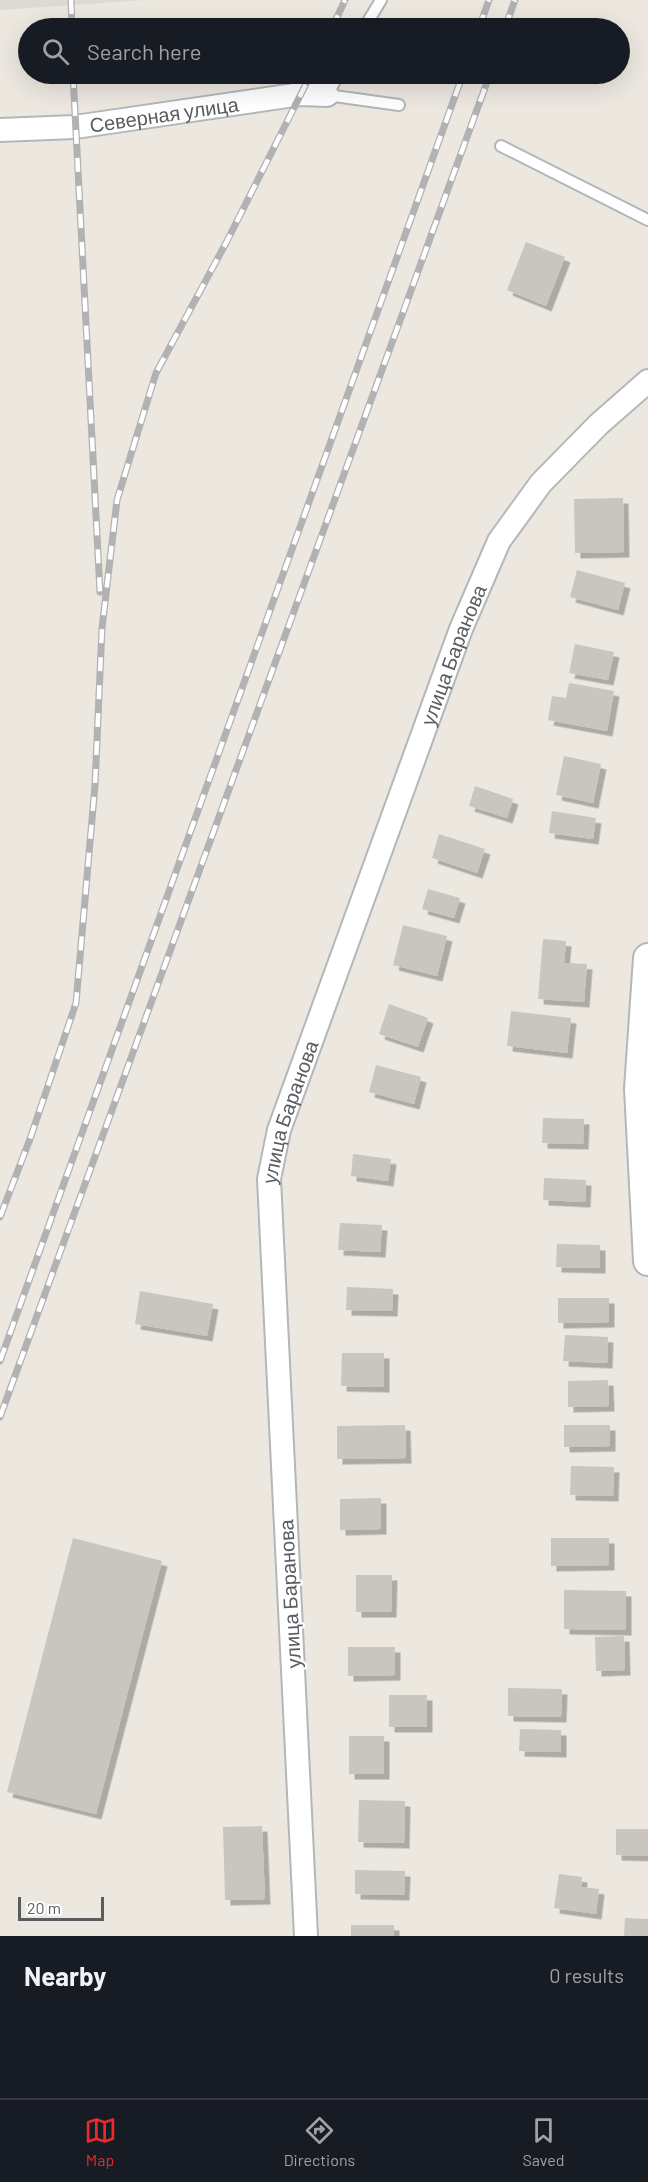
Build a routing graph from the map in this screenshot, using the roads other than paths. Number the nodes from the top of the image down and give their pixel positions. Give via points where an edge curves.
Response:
1 (381, 0) edge
2 (370, 18) edge
3 (333, 84) edge
4 (327, 95) junction
5 (399, 105) dead end
6 (0, 130) edge
7 (501, 146) dead end
8 (648, 220) edge
9 (648, 381) edge
10 (648, 958) edge
11 (648, 1261) edge
12 (306, 1936) edge

1 - 2 lane
3 - 4 lane
4 - 5 lane
4 - 6 street, Северная улица via 301,94 75,127
7 - 8 lane
9 - 12 street, улица Баранова via 541,483 499,542 461,629 279,1130 269,1179
10 - 11 street via 639,1089

